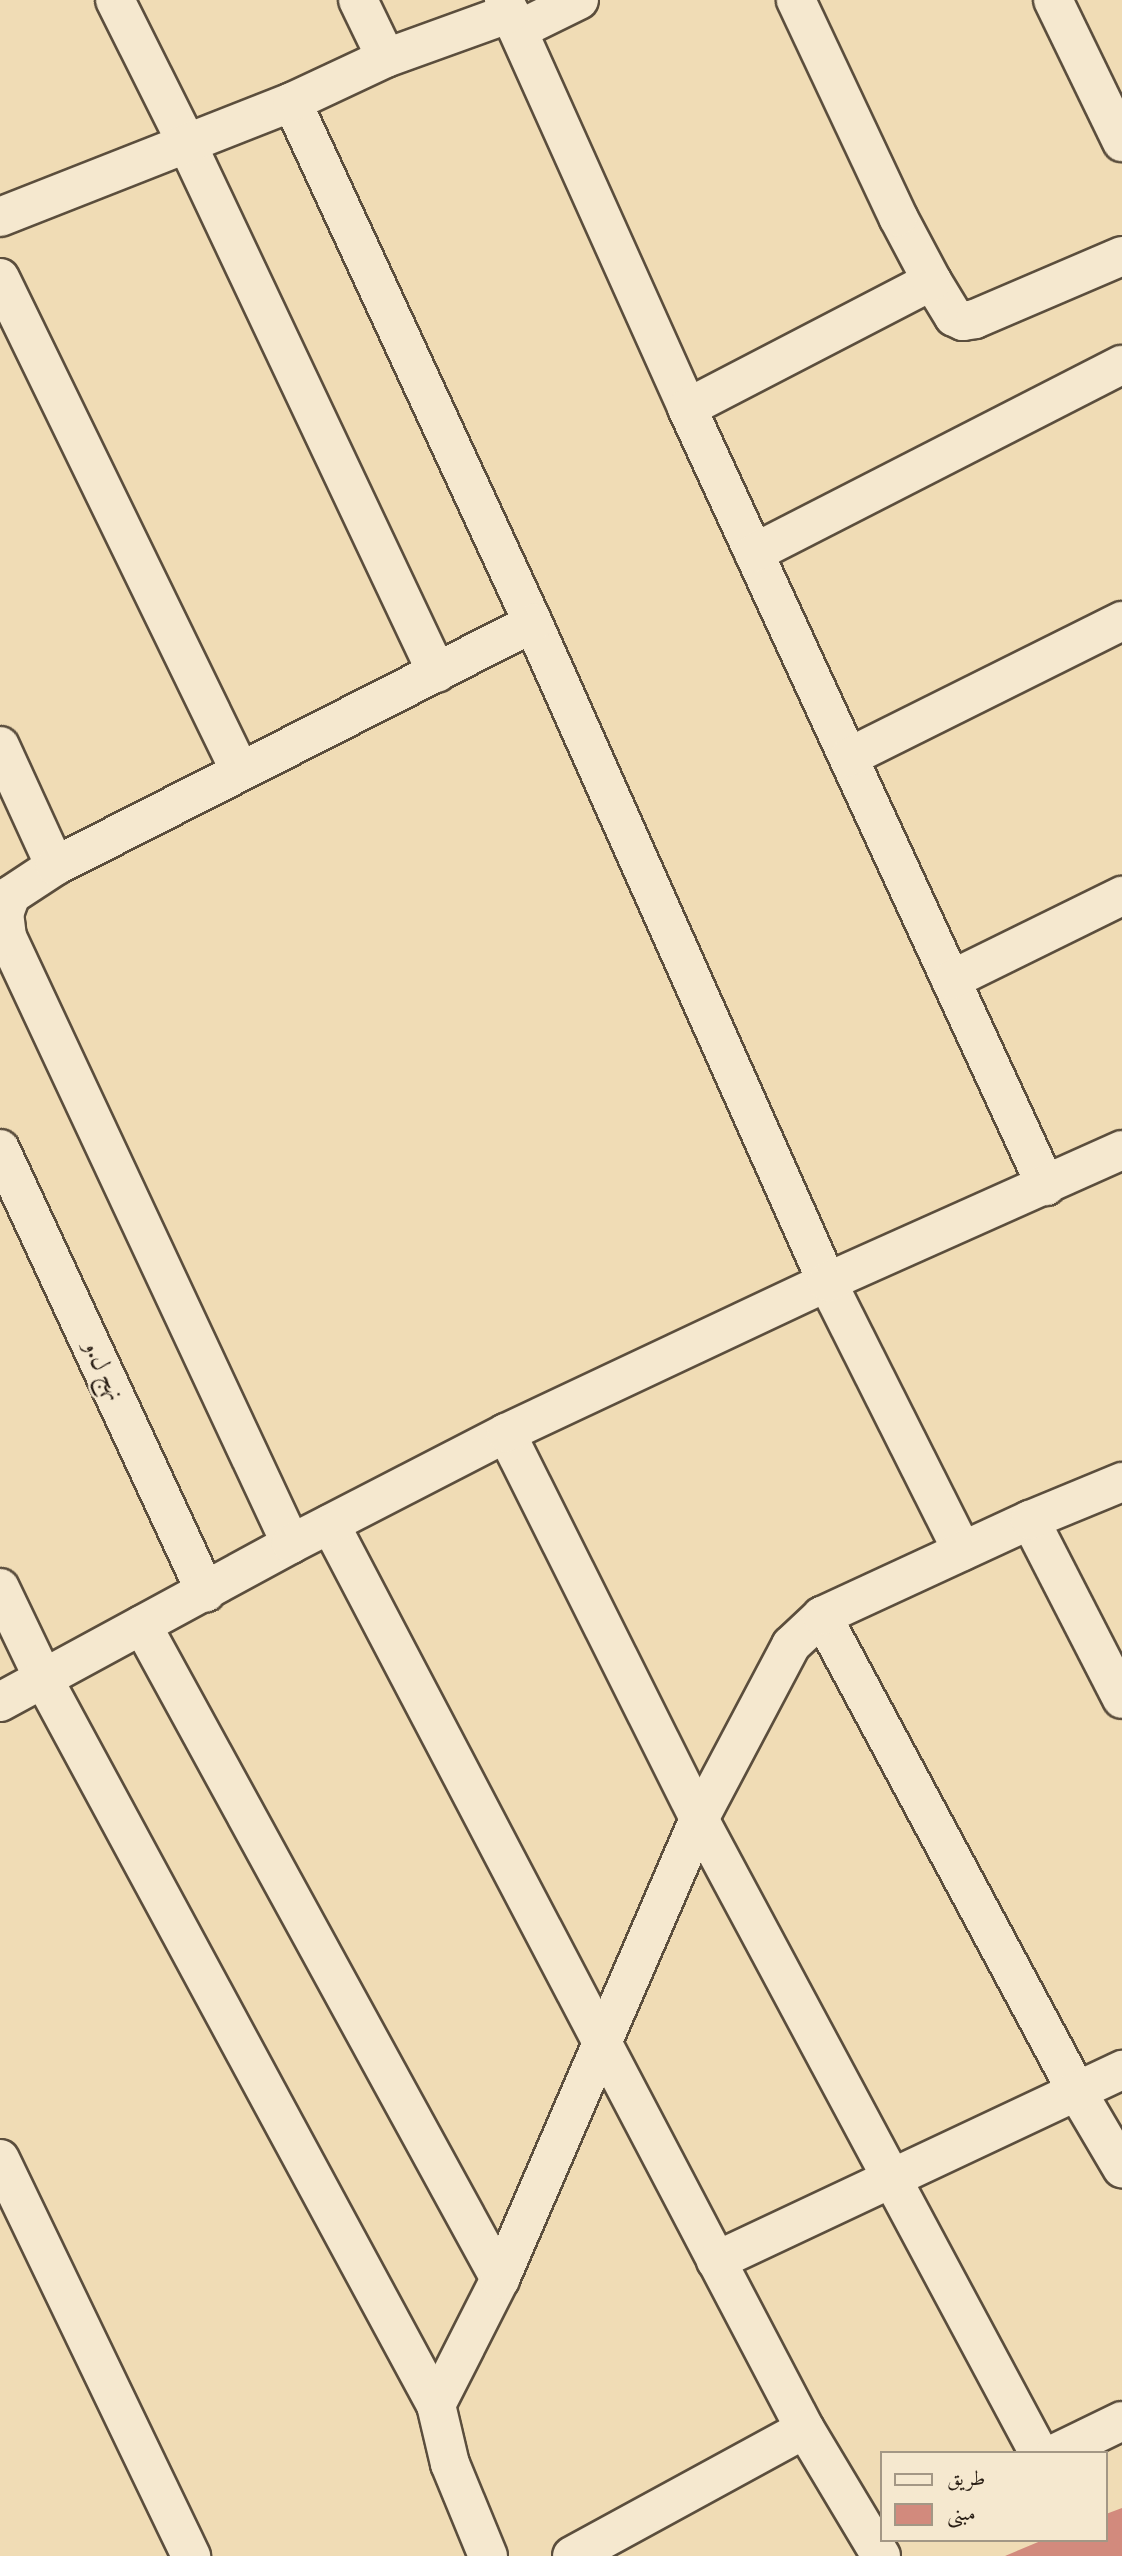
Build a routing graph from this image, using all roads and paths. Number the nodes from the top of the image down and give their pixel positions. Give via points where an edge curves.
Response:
1 (115, 0) edge
2 (358, 0) edge
3 (579, 0) edge
4 (796, 0) edge
5 (1053, 0) edge
6 (511, 14) edge
7 (386, 58) junction
8 (292, 102) junction
9 (1122, 142) edge
10 (187, 144) junction
11 (0, 218) edge
12 (1122, 256) edge
13 (0, 278) edge
14 (932, 281) junction
15 (1122, 365) edge
16 (687, 408) junction
17 (754, 552) junction
18 (1122, 621) edge
19 (533, 624) junction
20 (437, 673) junction
21 (0, 746) edge
22 (849, 757) junction
23 (240, 771) junction
24 (55, 866) junction
25 (1122, 896) edge
26 (951, 980) junction
27 (0, 1149) edge
28 (1122, 1150) edge
29 (1046, 1186) junction
30 (827, 1282) junction
31 (506, 1433) junction
32 (1122, 1482) edge
33 (1030, 1520) junction
34 (330, 1524) junction
35 (291, 1544) junction
36 (961, 1551) junction
37 (0, 1588) edge
38 (206, 1592) junction
39 (822, 1616) junction
40 (142, 1625) junction
41 (44, 1680) junction
42 (1122, 1699) edge
43 (0, 1702) edge
44 (699, 1819) junction
45 (602, 2039) junction
46 (1122, 2070) edge
47 (1076, 2090) junction
48 (0, 2158) edge
49 (1122, 2168) edge
50 (890, 2179) junction
51 (716, 2261) junction
52 (500, 2278) junction
53 (436, 2405) junction
54 (1122, 2421) edge
55 (805, 2429) junction
56 (1038, 2451) edge
57 (1060, 2451) edge
58 (877, 2539) edge
59 (191, 2556) edge
60 (488, 2556) edge
61 (572, 2556) edge

1 - 10 street
2 - 7 street
3 - 6 street
4 - 14 street
5 - 9 street
6 - 7 street
6 - 16 street
7 - 8 street
8 - 10 street
8 - 19 street
10 - 11 street
10 - 20 street
12 - 14 street via 963,321 954,317
13 - 23 street
14 - 16 street
15 - 17 street
16 - 17 street
17 - 22 street
18 - 22 street
19 - 20 street
19 - 30 street
20 - 23 street
21 - 24 street
22 - 26 street
23 - 24 street
24 - 35 street via 10,895 4,914 7,937
25 - 26 street
26 - 29 street
27 - 38 street, نهج ل.و
28 - 29 street
29 - 30 street
30 - 31 street
30 - 36 street
31 - 34 street
31 - 44 street
32 - 33 street
33 - 36 street
33 - 42 street
34 - 35 street
34 - 45 street
35 - 38 street
36 - 39 street
37 - 41 street
38 - 40 street
39 - 44 street via 791,1645
39 - 47 street
40 - 41 street
40 - 52 street
41 - 43 street
41 - 53 street
44 - 45 street
44 - 50 street
45 - 51 street
45 - 52 street
46 - 47 street
47 - 49 street
47 - 50 street
48 - 59 street
50 - 51 street
50 - 56 street
51 - 55 street
52 - 53 street
53 - 60 street via 450,2464
54 - 57 street
55 - 58 street
55 - 61 street

